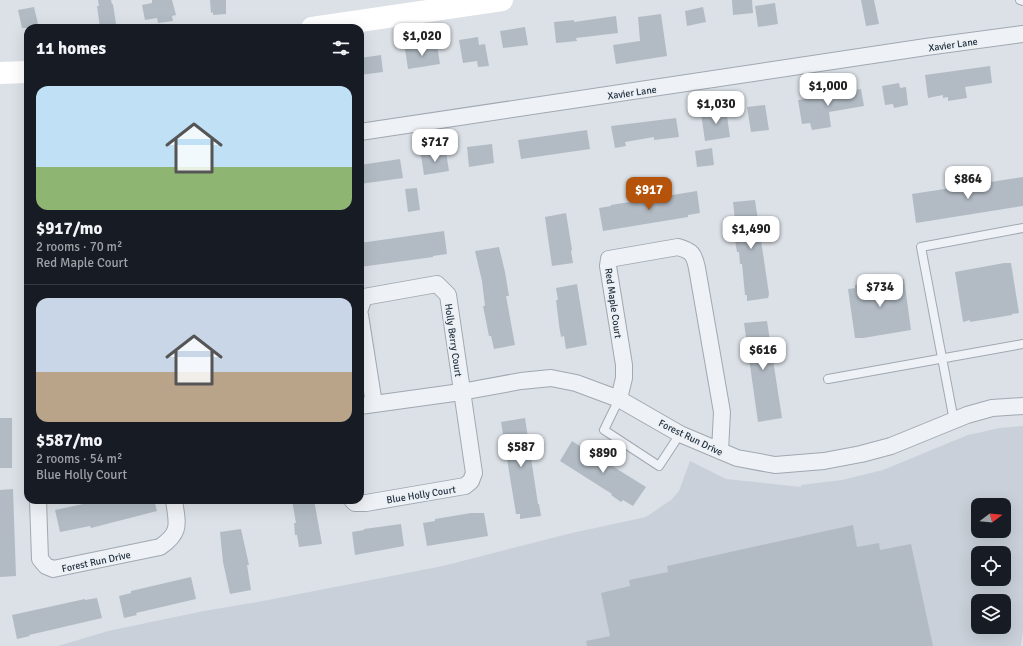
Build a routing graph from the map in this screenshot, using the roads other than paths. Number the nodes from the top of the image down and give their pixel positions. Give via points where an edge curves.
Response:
1 (502, 0) edge
2 (339, 24) edge
3 (1023, 34) edge
4 (24, 72) edge
5 (0, 73) edge
6 (364, 131) edge
7 (1023, 228) edge
8 (364, 297) edge
9 (1023, 344) edge
10 (943, 359) junction
11 (364, 366) edge
12 (828, 379) dead end
13 (461, 392) junction
14 (619, 399) junction
15 (367, 405) edge
16 (1023, 406) edge
17 (954, 421) junction
18 (680, 434) junction
19 (720, 451) junction
20 (364, 502) edge
21 (38, 504) edge
22 (175, 504) edge

1 - 2 street
3 - 6 street, Xavier Lane
4 - 5 street
7 - 10 lane via 921,247
8 - 13 street, Holly Berry Court via 438,284 448,295
9 - 10 lane
10 - 12 lane
10 - 17 lane
11 - 15 street
13 - 14 street, Forest Run Drive via 551,378
13 - 15 street, Forest Run Drive
13 - 20 street, Blue Holly Court via 474,472 471,481 465,486
14 - 18 street, Forest Run Drive
14 - 18 lane, Red Maple Court via 604,430 659,466
14 - 19 street, Red Maple Court via 624,365 608,266 609,258 678,247 689,250 694,256 697,268 722,412
16 - 17 street, Forest Run Drive via 992,408
17 - 19 street, Forest Run Drive via 891,446 824,462 775,465 737,458
18 - 19 street, Forest Run Drive
21 - 22 street, Forest Run Drive via 40,560 53,569 160,547 171,540 175,533 177,522

